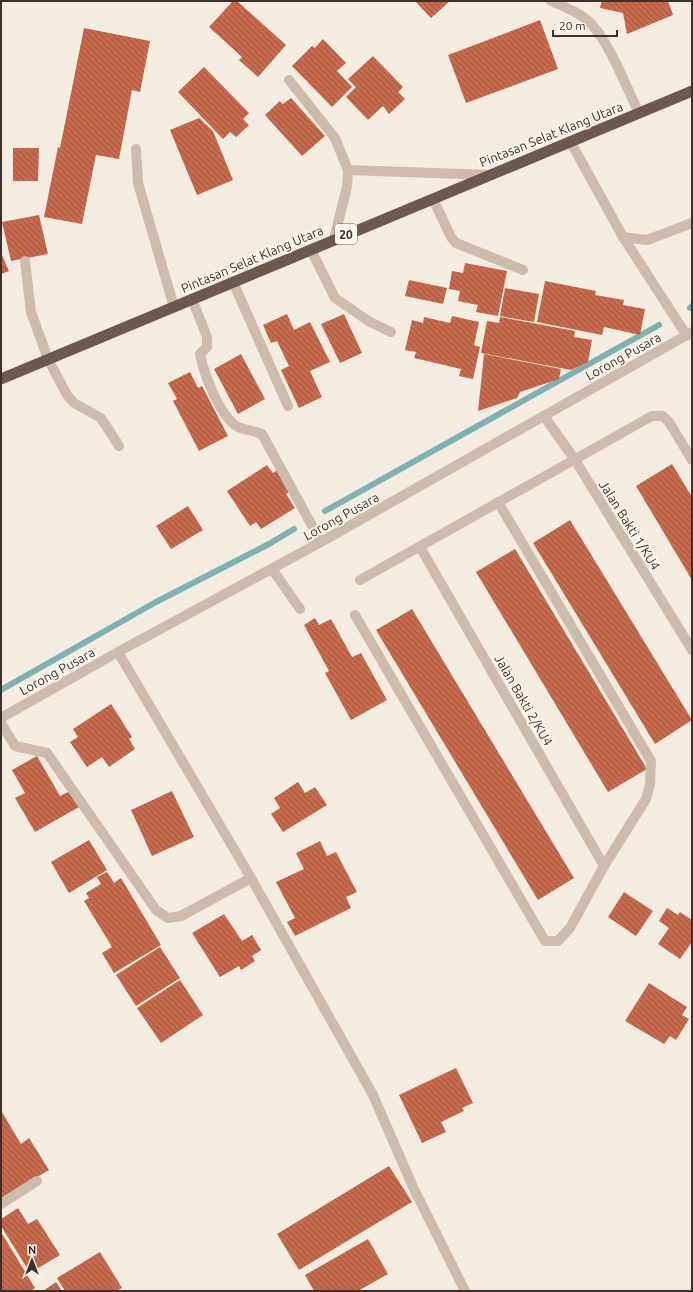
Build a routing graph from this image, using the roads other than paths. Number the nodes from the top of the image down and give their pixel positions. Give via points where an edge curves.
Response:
1 (551, 1) edge
2 (289, 80) dead end
3 (692, 91) edge
4 (639, 113) junction
5 (570, 141) junction
6 (136, 149) dead end
7 (348, 170) junction
8 (490, 175) junction
9 (433, 199) junction
10 (692, 223) edge
11 (623, 237) junction
12 (334, 240) junction
13 (311, 250) junction
14 (26, 261) dead end
15 (523, 270) dead end
16 (233, 282) junction
17 (192, 299) junction
18 (174, 307) junction
19 (391, 332) dead end
20 (689, 334) edge
21 (48, 359) junction
22 (1, 379) edge
23 (288, 406) dead end
24 (544, 416) junction
25 (119, 446) dead end
26 (692, 459) edge
27 (575, 460) junction
28 (498, 502) junction
29 (321, 542) junction
30 (420, 547) junction
31 (272, 568) junction
32 (360, 580) dead end
33 (300, 609) dead end
34 (354, 615) dead end
35 (692, 650) edge
36 (118, 652) junction
37 (1, 718) edge
38 (1, 723) edge
39 (604, 866) junction
40 (251, 878) junction
41 (36, 1181) dead end
42 (1, 1204) edge
43 (465, 1291) edge

1 - 4 street via 569,8 593,25
2 - 7 street via 335,138
3 - 4 highway, Pintasan Selat Klang Utara / 20
4 - 5 highway, Pintasan Selat Klang Utara / 20
5 - 8 highway, Pintasan Selat Klang Utara / 20
5 - 11 street
6 - 18 street via 138,183
7 - 8 street
7 - 12 street via 347,187
8 - 9 highway, Pintasan Selat Klang Utara / 20
9 - 12 highway, Pintasan Selat Klang Utara / 20
9 - 15 street via 456,243
10 - 11 street via 647,240
11 - 20 street
12 - 13 highway, Pintasan Selat Klang Utara / 20
13 - 16 highway, Pintasan Selat Klang Utara / 20
13 - 19 street via 335,298 370,322
14 - 21 street via 31,312
16 - 17 highway, Pintasan Selat Klang Utara / 20
16 - 23 street
17 - 18 highway, Pintasan Selat Klang Utara / 20
17 - 29 street via 207,337 207,346 200,354 204,372 228,419 239,427 262,434
18 - 21 highway, Pintasan Selat Klang Utara / 20
20 - 24 street, Lorong Pusara
21 - 22 highway, Pintasan Selat Klang Utara / 20
21 - 25 street via 67,395 74,403 101,418
24 - 27 street, Jalan Bakti 1/KU4
24 - 29 street, Lorong Pusara
26 - 27 street via 669,422 663,416 652,416
27 - 28 street
27 - 35 street, Jalan Bakti 1/KU4
28 - 30 street
28 - 39 street via 652,761 646,799
29 - 31 street, Lorong Pusara
30 - 32 street
30 - 39 street, Jalan Bakti 2/KU4
31 - 33 street
31 - 36 street, Lorong Pusara
34 - 39 street via 545,941 558,941 570,928
36 - 37 street, Lorong Pusara
36 - 40 street
38 - 40 street via 15,746 46,753 156,910 168,918 181,916
40 - 43 street via 373,1096 413,1187
41 - 42 street

